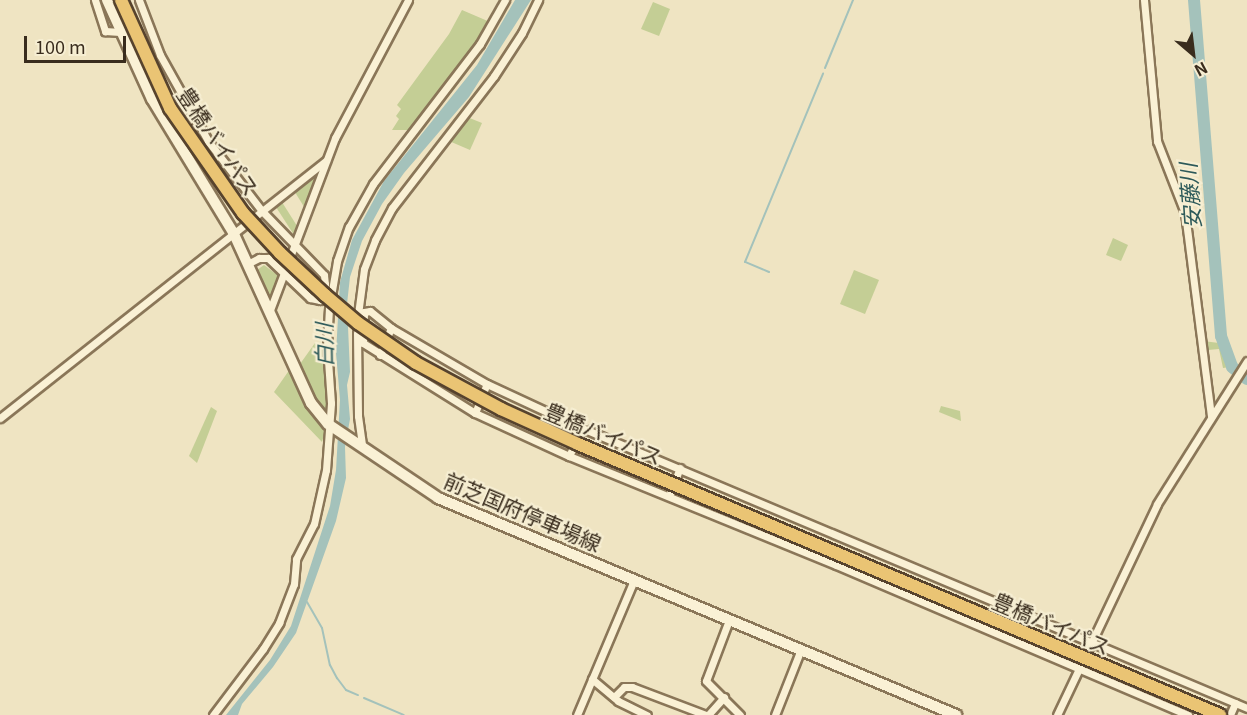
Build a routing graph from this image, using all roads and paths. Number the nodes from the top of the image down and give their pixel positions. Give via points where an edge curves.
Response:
1 (95, 0) edge
2 (107, 0) edge
3 (116, 0) edge
4 (122, 0) edge
5 (139, 0) edge
6 (408, 0) edge
7 (505, 0) edge
8 (538, 0) edge
9 (1144, 0) edge
10 (120, 33) junction
11 (160, 55) junction
12 (136, 66) junction
13 (326, 161) junction
14 (262, 211) junction
15 (234, 232) junction
16 (294, 247) junction
17 (249, 263) junction
18 (284, 273) junction
19 (270, 310) junction
20 (391, 328) junction
21 (380, 355) junction
22 (1247, 361) edge
23 (486, 384) junction
24 (475, 413) junction
25 (1211, 416) junction
26 (0, 418) edge
27 (329, 425) junction
28 (582, 428) junction
29 (360, 445) junction
30 (569, 456) junction
31 (680, 468) junction
32 (669, 496) junction
33 (846, 540) junction
34 (836, 565) junction
35 (634, 580) junction
36 (729, 620) junction
37 (1092, 643) junction
38 (801, 649) junction
39 (1080, 669) junction
40 (592, 679) junction
41 (614, 697) junction
42 (724, 697) junction
43 (1235, 703) junction
44 (1247, 708) edge
45 (636, 713) edge
46 (213, 715) edge
47 (577, 715) edge
48 (647, 715) edge
49 (707, 715) edge
50 (740, 715) edge
51 (774, 715) edge
52 (956, 715) edge
53 (1058, 715) edge
54 (1188, 715) edge
55 (1208, 715) edge
56 (1220, 715) edge
57 (1230, 715) edge

1 - 10 street via 105,31
2 - 10 main road, 前芝国府停車場線
3 - 55 highway, 豊橋バイパス, bridge via 134,48 165,108 240,216 321,298 413,366 576,449
4 - 56 highway, 豊橋バイパス, bridge via 170,108 243,213 325,295 416,363 501,409 578,444
5 - 11 street
6 - 13 street
7 - 27 street via 480,44 373,184 349,227 337,261 329,308
8 - 29 street via 507,57 392,208 375,240 364,269 358,308
9 - 25 street via 1156,141 1185,213
10 - 12 main road, 前芝国府停車場線
11 - 12 street
11 - 14 street via 208,141
12 - 15 main road, 前芝国府停車場線 via 174,140
13 - 14 street
13 - 16 street
14 - 15 street
14 - 16 street
15 - 17 main road, 前芝国府停車場線
15 - 26 street
16 - 18 street
16 - 18 street via 324,275 320,300 310,298
17 - 18 street via 268,258
17 - 19 main road, 前芝国府停車場線
18 - 19 street
19 - 27 main road, 前芝国府停車場線 via 311,403
20 - 21 street
20 - 21 street via 369,311 364,312 363,343
20 - 23 street
21 - 24 street
22 - 25 street
23 - 24 street
23 - 28 street
24 - 30 street
25 - 37 street via 1157,504
27 - 29 main road, 前芝国府停車場線
27 - 46 street via 326,470 314,524 296,559 294,584 279,623
28 - 30 street
28 - 31 street
29 - 35 main road, 前芝国府停車場線 via 438,498
30 - 32 street
31 - 32 street
31 - 33 street
32 - 34 street
33 - 34 street
33 - 37 street
34 - 39 street
35 - 36 main road, 前芝国府停車場線
35 - 40 street
36 - 38 main road, 前芝国府停車場線
36 - 42 street via 706,681
37 - 39 street
37 - 43 street
38 - 51 street
38 - 52 main road, 前芝国府停車場線
39 - 53 street
39 - 54 street
40 - 41 street
40 - 47 street
41 - 45 street
41 - 49 street via 624,687 632,687
42 - 49 street
42 - 50 street
43 - 44 street
43 - 57 street
45 - 48 street

